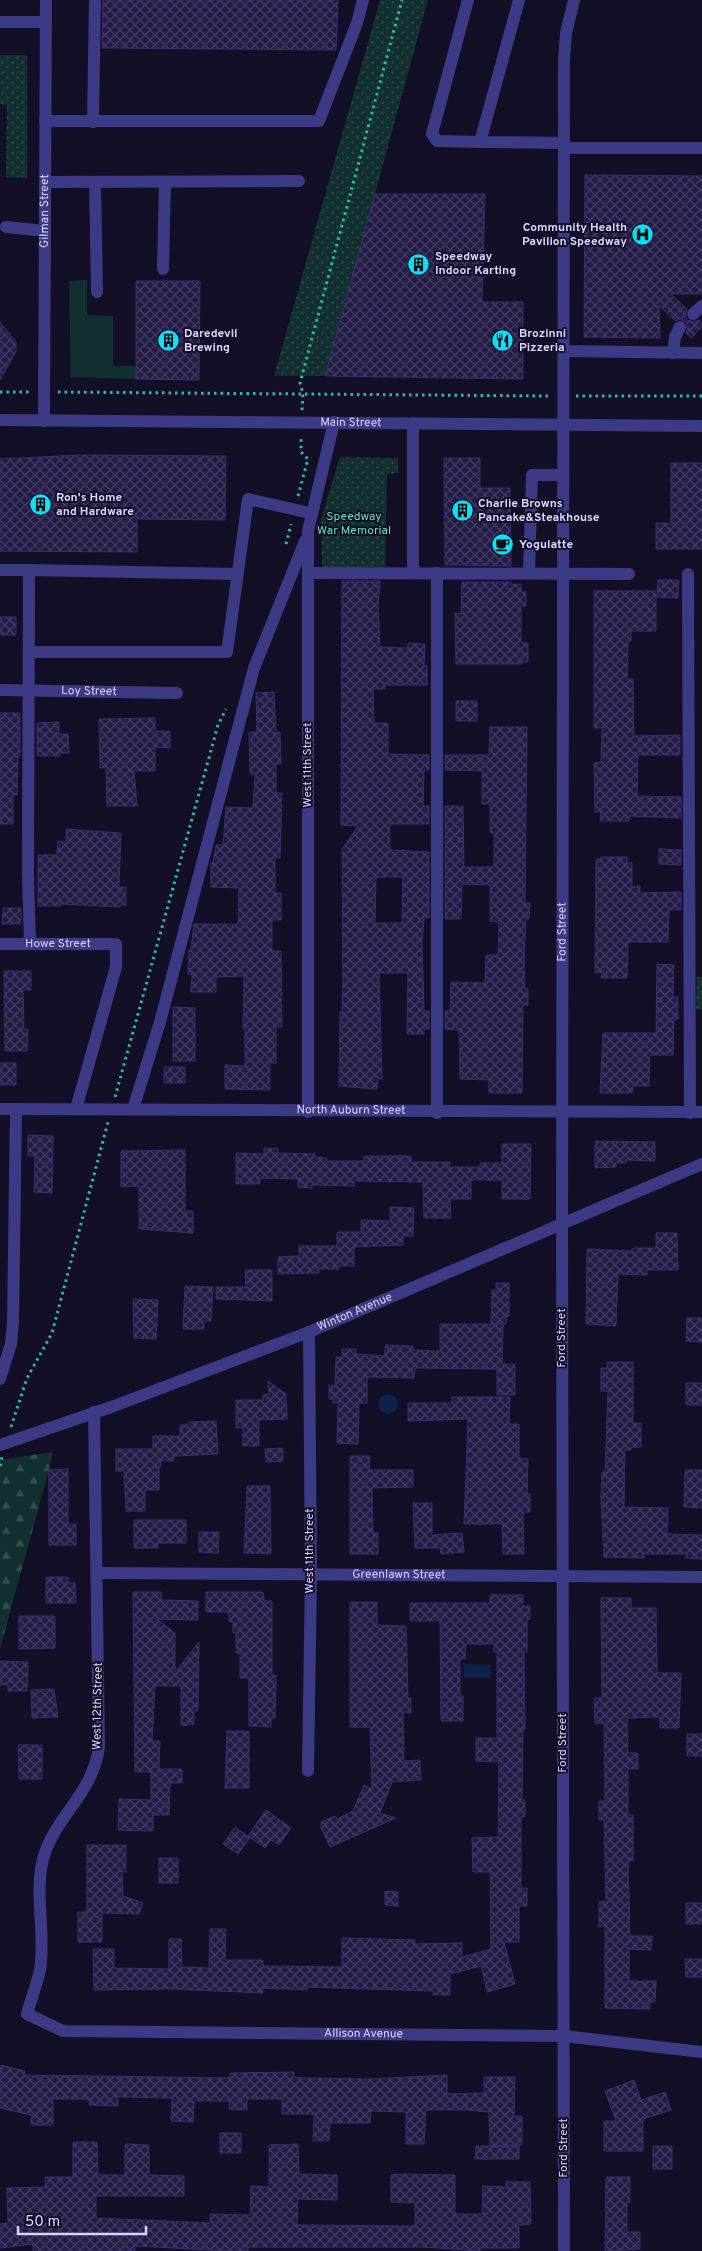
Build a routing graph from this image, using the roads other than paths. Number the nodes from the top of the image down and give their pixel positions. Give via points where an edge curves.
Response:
1 (46, 0) edge
2 (95, 0) edge
3 (363, 0) edge
4 (468, 0) edge
5 (519, 0) edge
6 (574, 0) edge
7 (0, 22) edge
8 (46, 22) junction
9 (45, 121) junction
10 (94, 122) junction
11 (480, 142) junction
12 (564, 146) junction
13 (702, 148) edge
14 (299, 181) dead end
15 (45, 182) junction
16 (95, 182) junction
17 (165, 182) junction
18 (6, 227) dead end
19 (45, 231) junction
20 (163, 269) dead end
21 (97, 292) dead end
22 (680, 327) dead end
23 (563, 351) junction
24 (674, 353) junction
25 (702, 353) edge
26 (0, 420) edge
27 (44, 421) junction
28 (334, 422) junction
29 (413, 423) junction
30 (562, 424) junction
31 (702, 426) edge
32 (562, 475) junction
33 (310, 514) junction
34 (308, 535) junction
35 (0, 570) edge
36 (29, 570) junction
37 (530, 572) junction
38 (562, 572) junction
39 (308, 573) junction
40 (413, 573) junction
41 (437, 573) junction
42 (237, 574) junction
43 (629, 574) dead end
44 (688, 574) dead end
45 (29, 652) junction
46 (0, 690) edge
47 (29, 690) junction
48 (177, 693) dead end
49 (0, 944) edge
50 (30, 944) junction
51 (0, 1109) edge
52 (16, 1109) junction
53 (76, 1109) junction
54 (132, 1110) junction
55 (308, 1112) junction
56 (437, 1113) junction
57 (562, 1113) junction
58 (696, 1113) edge
59 (702, 1164) edge
60 (562, 1223) junction
61 (309, 1332) junction
62 (0, 1380) edge
63 (94, 1412) junction
64 (3, 1444) edge
65 (97, 1573) junction
66 (311, 1576) junction
67 (563, 1576) junction
68 (702, 1577) edge
69 (308, 1771) dead end
70 (27, 2014) joint
71 (564, 2036) junction
72 (702, 2052) edge
73 (564, 2251) edge

1 - 8 street, Gilman Street
2 - 10 street
3 - 10 street via 319,121
4 - 11 street via 432,134 437,141
5 - 11 street
6 - 12 street, Ford Street via 566,33
7 - 8 street
8 - 9 street, Gilman Street
9 - 10 street
9 - 15 street, Gilman Street
11 - 12 street
12 - 13 street
12 - 23 street, Ford Street
14 - 17 street
15 - 16 street
15 - 19 street, Gilman Street
16 - 17 street
16 - 21 street
17 - 20 street
18 - 19 street
19 - 27 street, Gilman Street
22 - 24 street
23 - 24 street
23 - 30 street, Ford Street
24 - 25 street
26 - 27 street, Main Street
27 - 28 street, Main Street
28 - 29 street, Main Street
28 - 33 street, West 11th Street
29 - 30 street, Main Street
29 - 40 street
30 - 31 street, Main Street
30 - 32 street, Ford Street
32 - 37 street via 532,475
32 - 38 street, Ford Street
33 - 34 street, West 11th Street
33 - 42 street via 248,499
34 - 39 street, West 11th Street
34 - 54 street via 254,668 160,1022
35 - 36 street
36 - 42 street
36 - 45 street
37 - 38 street
37 - 41 street
38 - 43 street
38 - 57 street, Ford Street
39 - 40 street
39 - 55 street, West 11th Street
40 - 41 street
41 - 56 street
42 - 45 street via 227,652
44 - 58 street
45 - 47 street
46 - 47 street, Loy Street
47 - 48 street, Loy Street
47 - 50 street
49 - 50 street, Howe Street
50 - 53 street, Howe Street via 116,944 116,968
51 - 52 street, North Auburn Street
52 - 53 street, North Auburn Street
52 - 62 street via 13,1322 11,1344
53 - 54 street, North Auburn Street
54 - 55 street, North Auburn Street
55 - 56 street, North Auburn Street
56 - 57 street, North Auburn Street
57 - 58 street, North Auburn Street
57 - 60 street, Ford Street
59 - 60 street, Winton Avenue
60 - 61 street, Winton Avenue
60 - 67 street, Ford Street
61 - 63 street, Winton Avenue
61 - 66 street, West 11th Street
63 - 64 street, Winton Avenue
63 - 65 street, West 12th Street
65 - 66 street, Greenlawn Street
65 - 70 street, West 12th Street via 98,1758 85,1789 54,1833 44,1858 40,1877 40,1969
66 - 67 street, Greenlawn Street
66 - 69 street, West 11th Street
67 - 68 street, Greenlawn Street
67 - 71 street, Ford Street
70 - 71 street, Allison Avenue via 63,2031
71 - 72 street, Allison Avenue
71 - 73 street, Ford Street

